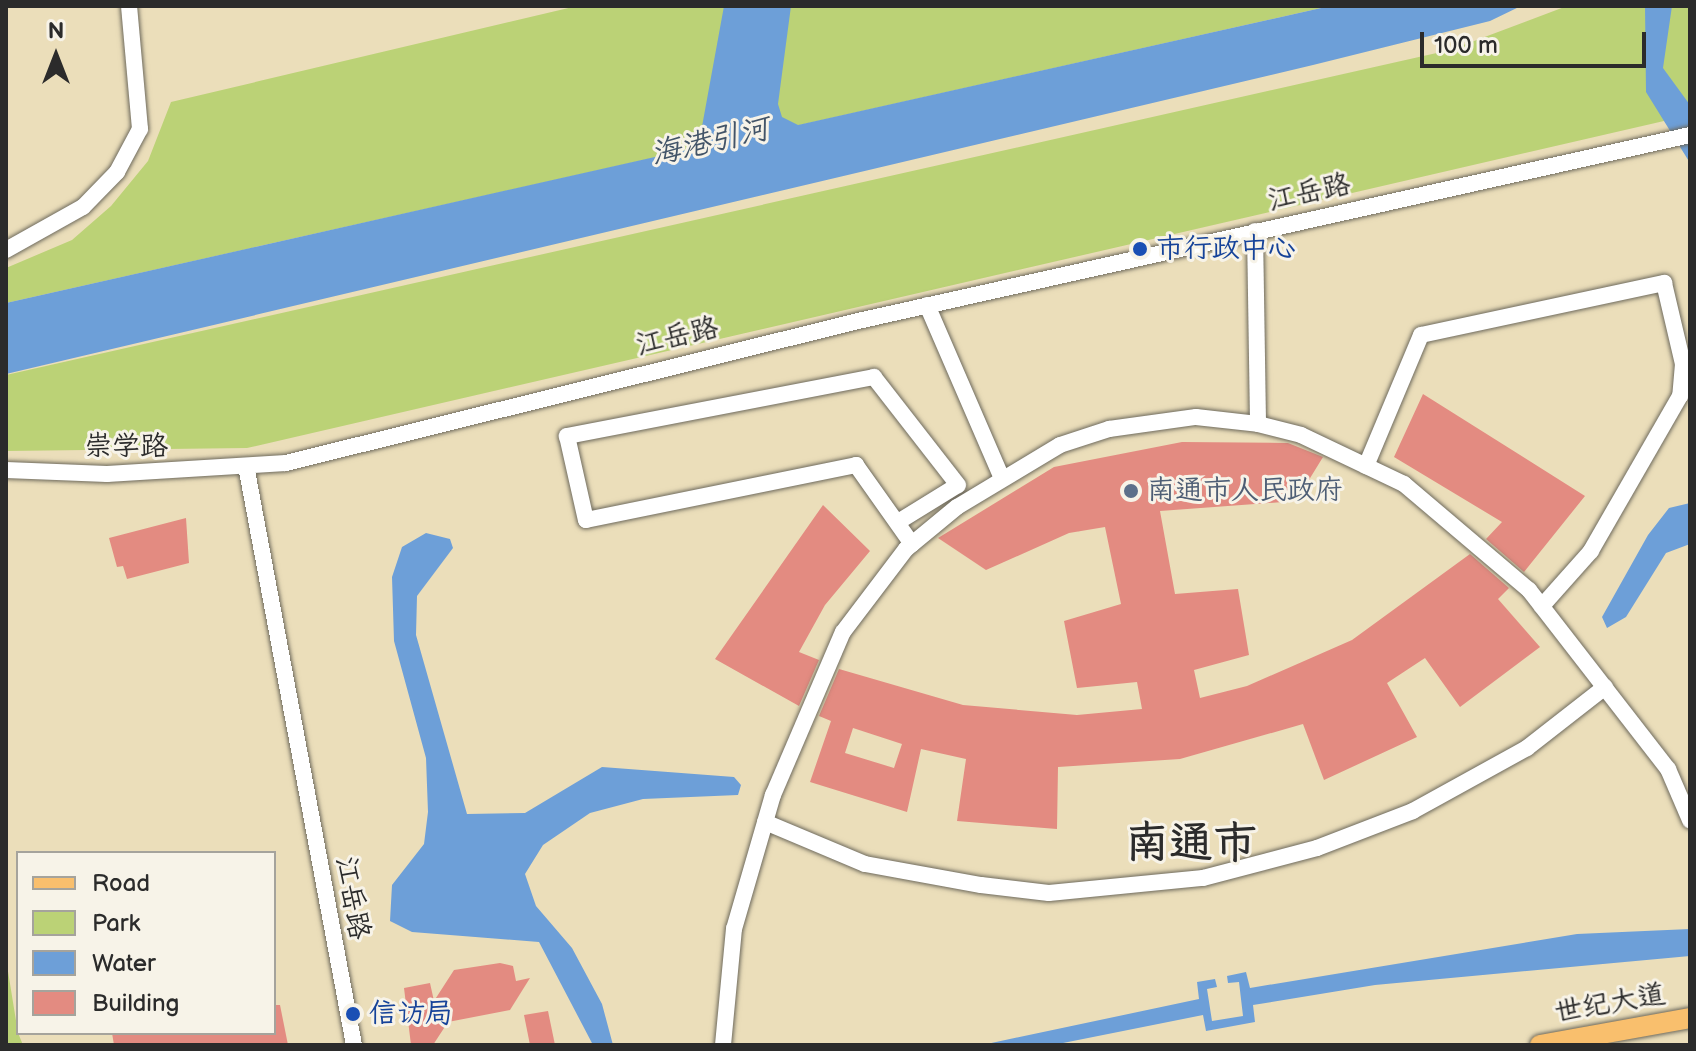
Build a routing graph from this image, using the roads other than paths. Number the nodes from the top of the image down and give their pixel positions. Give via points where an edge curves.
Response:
1 (129, 6) edge
2 (1690, 135) edge
3 (1255, 231) junction
4 (42, 234) junction
5 (6, 240) edge
6 (6, 250) edge
7 (927, 305) junction
8 (1258, 424) junction
9 (1366, 466) junction
10 (6, 470) edge
11 (247, 471) junction
12 (1002, 478) junction
13 (898, 522) junction
14 (912, 544) junction
15 (1542, 606) junction
16 (1605, 687) junction
17 (1690, 820) edge
18 (765, 822) junction
19 (1690, 1018) edge
20 (354, 1045) edge
21 (723, 1045) edge
22 (1540, 1045) edge

1 - 4 street via 140,129 117,172
2 - 3 street, 江岳路
3 - 7 street, 江岳路
3 - 8 street
4 - 5 street
4 - 6 street
7 - 11 street, 江岳路
7 - 12 street
8 - 9 street
8 - 12 street via 1152,419 1060,445
9 - 15 street via 1404,484
9 - 15 street via 1421,335 1664,283 1683,364 1680,396 1591,551
10 - 11 street, 崇学路
11 - 20 street, 江岳路
12 - 14 street
13 - 13 street via 856,465 586,520 567,436 874,377 958,485
13 - 14 street
14 - 18 street via 843,632
15 - 16 street
16 - 17 street via 1668,769
16 - 18 street via 1527,748 1413,811 1317,848 1203,878 1049,893 981,885 865,864
18 - 21 street via 734,929
19 - 22 main road, 世纪大道

